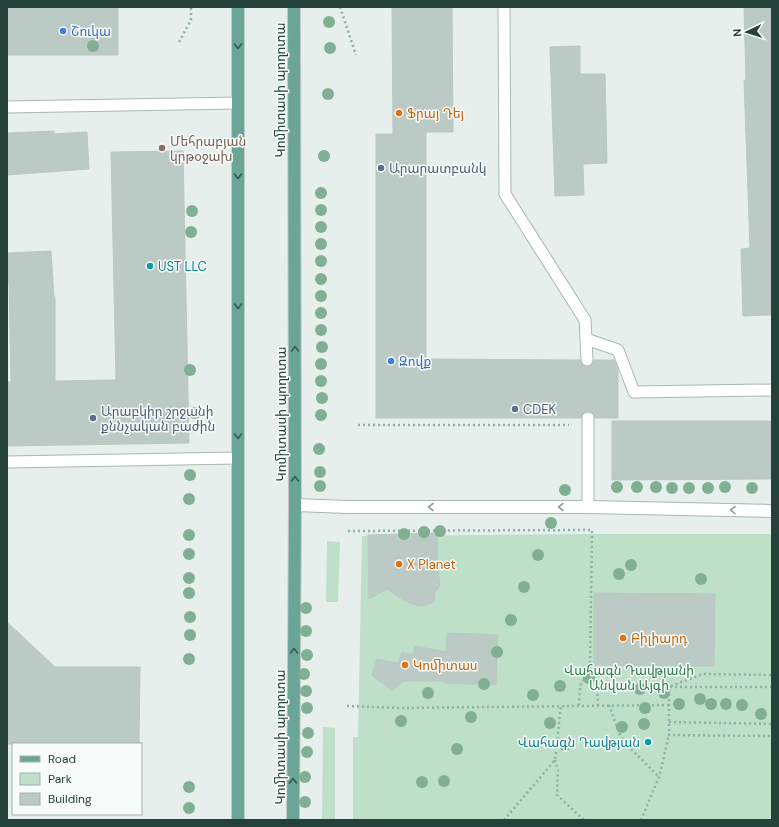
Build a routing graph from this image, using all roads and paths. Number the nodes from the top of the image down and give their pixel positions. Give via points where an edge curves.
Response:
1 (191, 7) edge
2 (238, 7) edge
3 (294, 7) edge
4 (340, 7) edge
5 (504, 7) edge
6 (179, 42) dead end
7 (356, 55) dead end
8 (238, 103) junction
9 (7, 107) edge
10 (586, 339) junction
11 (587, 360) dead end
12 (772, 390) edge
13 (588, 421) joint
14 (358, 425) dead end
15 (238, 458) junction
16 (7, 462) edge
17 (295, 505) junction
18 (588, 508) junction
19 (772, 511) edge
20 (348, 531) dead end
21 (590, 669) junction
22 (772, 675) edge
23 (669, 687) junction
24 (772, 687) edge
25 (561, 705) junction
26 (579, 705) junction
27 (598, 705) junction
28 (608, 705) junction
29 (669, 705) junction
30 (347, 706) dead end
31 (669, 722) junction
32 (772, 724) edge
33 (669, 735) junction
34 (772, 736) edge
35 (555, 760) junction
36 (659, 777) junction
37 (238, 820) edge
38 (293, 820) edge
39 (504, 820) edge
40 (584, 820) edge
41 (641, 820) edge

1 - 6 path via 191,20
2 -> 8 main road
17 -> 3 main road, Կոմիտասի պողոտա
4 - 7 path
5 - 10 lane via 505,194 585,320
8 - 9 lane
8 -> 15 main road
10 - 11 lane
10 - 12 lane via 618,350 634,392
13 - 14 path
13 - 18 lane
15 - 16 lane
15 - 37 main road
18 -> 17 street
38 -> 17 main road, Կոմիտասի պողոտա
19 -> 18 street
20 - 21 path via 592,530
21 - 26 path via 580,686
21 - 27 path via 597,686
22 - 23 path via 703,674
23 - 24 path
23 - 29 path
25 - 26 path
25 - 30 path via 401,708
25 - 35 path
26 - 27 path
27 - 28 path
28 - 29 path
28 - 36 path via 620,735 627,745
29 - 31 path
31 - 32 path
31 - 33 path
33 - 34 path
33 - 36 path
35 - 39 path
35 - 40 path via 558,770 557,795
36 - 41 path

